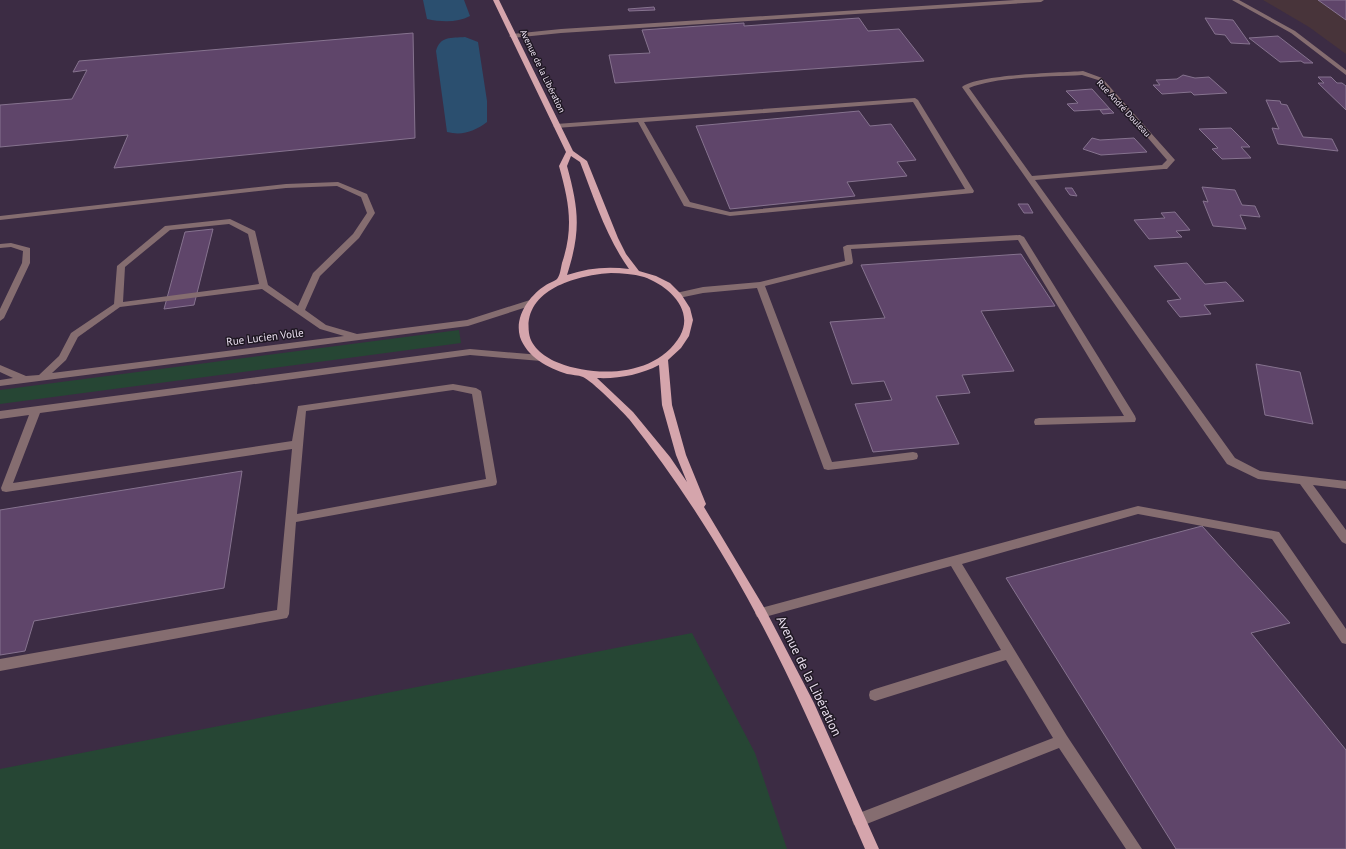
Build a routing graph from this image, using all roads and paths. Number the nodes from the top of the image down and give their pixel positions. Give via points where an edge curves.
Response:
1 (496, 0) edge
2 (1041, 0) edge
3 (1234, 0) edge
4 (512, 36) junction
5 (1346, 73) edge
6 (640, 120) junction
7 (556, 126) junction
8 (570, 152) junction
9 (1030, 178) junction
10 (0, 218) edge
11 (0, 246) edge
12 (636, 272) junction
13 (561, 280) junction
14 (760, 285) junction
15 (264, 286) junction
16 (12, 293) junction
17 (679, 295) junction
18 (0, 301) edge
19 (530, 303) junction
20 (118, 305) junction
21 (300, 311) junction
22 (0, 318) edge
23 (360, 337) junction
24 (541, 358) junction
25 (663, 360) junction
26 (0, 368) edge
27 (588, 375) junction
28 (41, 378) junction
29 (26, 380) junction
30 (0, 383) edge
31 (36, 410) junction
32 (0, 415) edge
33 (1039, 422) dead end
34 (297, 444) junction
35 (913, 456) dead end
36 (1303, 480) junction
37 (1346, 485) edge
38 (3, 488) edge
39 (291, 519) junction
40 (708, 522) junction
41 (1346, 539) edge
42 (954, 561) junction
43 (761, 613) junction
44 (1346, 639) edge
45 (1010, 653) junction
46 (0, 665) edge
47 (875, 694) dead end
48 (1062, 741) junction
49 (859, 820) junction
50 (872, 849) edge
51 (1135, 849) edge

1 - 4 main road, Avenue de la Libération
2 - 4 street via 561,30
3 - 5 street via 1293,32
4 - 7 main road, Avenue de la Libération
6 - 6 street via 915,100 970,191 730,214 687,204
6 - 7 street
7 - 8 main road, Avenue de la Libération
8 - 12 main road, Avenue de la Libération via 583,161 614,238
8 - 13 main road via 563,166 573,206 574,224
9 - 9 street, Rue André Douleau via 965,87 998,79 1083,73 1100,79 1171,160 1164,167
9 - 36 street, Rue André Douleau via 1231,461 1258,475
10 - 21 street via 286,186 338,184 364,196 371,213 356,236 316,275
11 - 16 street via 11,245 27,250 26,263
12 - 13 main road via 585,272
12 - 17 main road via 668,285
13 - 19 main road via 543,290
14 - 17 street via 703,290
14 - 33 street via 849,262 847,247 1020,237 1131,419
14 - 35 street via 828,466
15 - 20 street
15 - 20 street via 252,233 230,221 168,228 121,266
15 - 21 street
16 - 18 street
16 - 22 street
17 - 25 main road via 688,311 688,328 680,345
19 - 23 street, Rue Lucien Volle via 468,323
19 - 24 main road via 524,317 523,332 529,346
20 - 28 street via 74,335 63,358
21 - 23 street via 323,327
23 - 28 street, Rue Lucien Volle
24 - 27 main road via 562,369
24 - 31 street via 470,352
25 - 27 main road via 641,370 614,375
25 - 40 main road, Avenue de la Libération via 667,405 681,455
26 - 29 street
27 - 40 main road, Avenue de la Libération via 630,414 666,460
28 - 29 street, Rue Lucien Volle
29 - 30 street, Rue Lucien Volle
31 - 32 street
31 - 38 street
34 - 38 street
34 - 39 street
34 - 39 street via 301,408 453,387 476,391 492,482
36 - 37 street, Rue André Douleau
36 - 41 street
39 - 46 street via 283,614
40 - 43 main road, Avenue de la Libération
42 - 43 street
42 - 44 street via 1138,510 1275,535
42 - 45 street
43 - 49 main road, Avenue de la Libération via 809,707
45 - 47 street
45 - 48 street
48 - 49 street
48 - 51 street
49 - 50 main road, Avenue de la Libération

